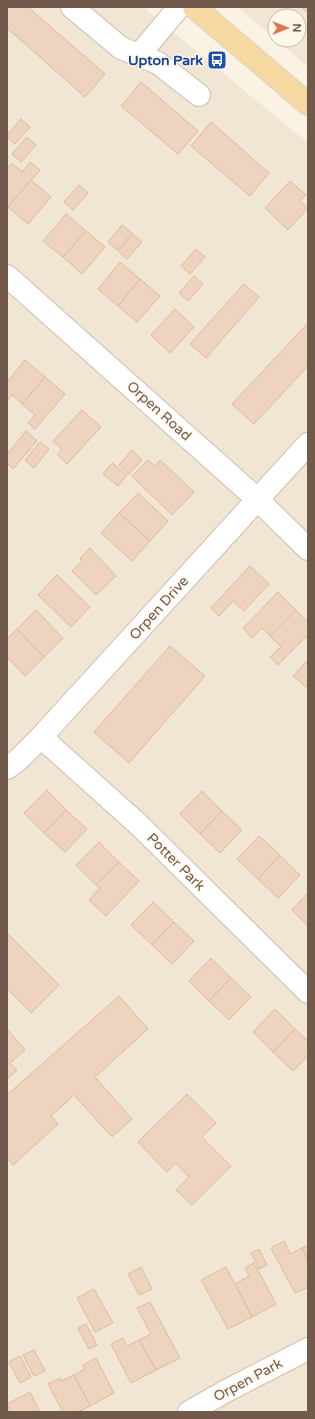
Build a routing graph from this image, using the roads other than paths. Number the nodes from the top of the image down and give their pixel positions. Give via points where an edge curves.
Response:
1 (72, 7) edge
2 (179, 7) edge
3 (194, 7) edge
4 (139, 55) junction
5 (199, 95) dead end
6 (308, 104) edge
7 (10, 285) edge
8 (308, 444) edge
9 (257, 499) junction
10 (308, 549) edge
11 (41, 737) junction
12 (7, 768) edge
13 (308, 992) edge
14 (308, 1349) edge
15 (189, 1412) edge

1 - 4 street via 121,48
2 - 4 street
3 - 6 main road
4 - 5 street via 158,63
7 - 9 street, Orpen Road
8 - 9 street, Orpen Drive
9 - 10 street, Orpen Road
9 - 11 street, Orpen Drive
11 - 12 street, Orpen Drive
11 - 13 street, Potter Park via 139,825
14 - 15 street, Orpen Park

